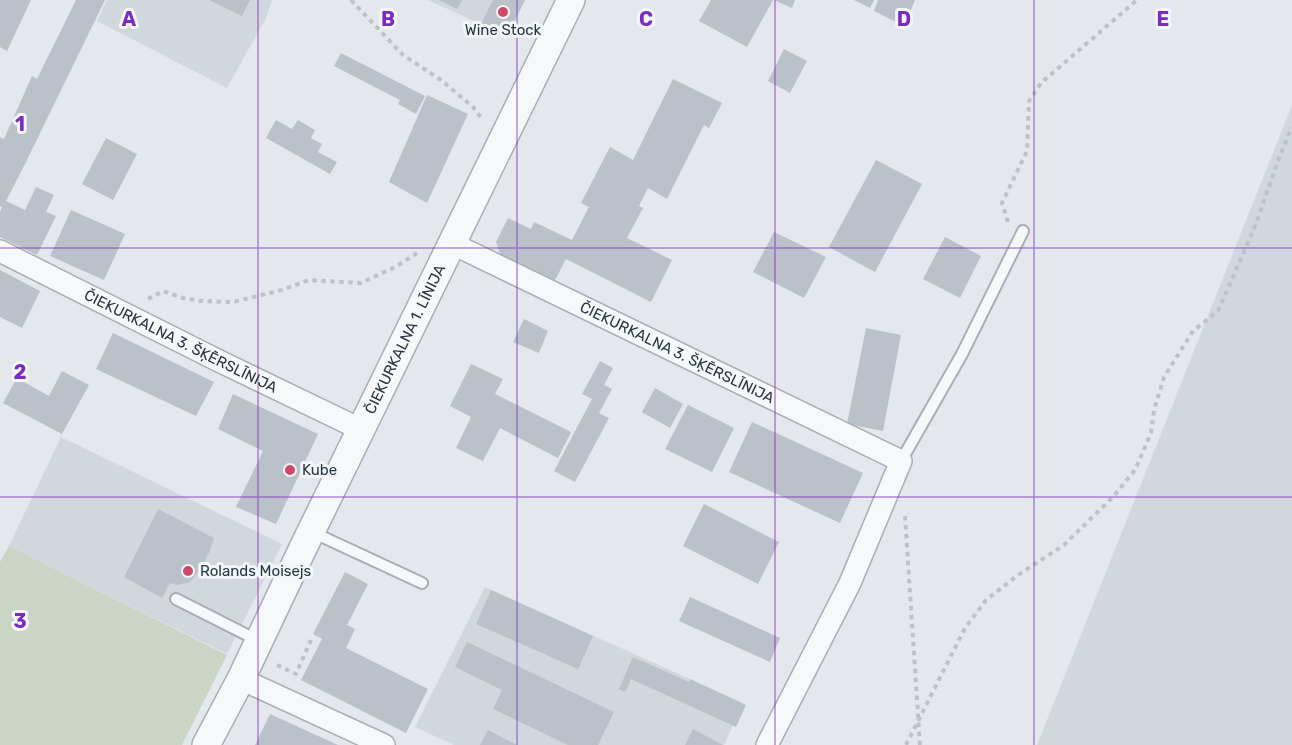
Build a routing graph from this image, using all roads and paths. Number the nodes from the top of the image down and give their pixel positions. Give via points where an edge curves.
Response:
1 (351, 0) edge
2 (571, 0) edge
3 (1137, 0) edge
4 (485, 123) dead end
5 (1292, 127) edge
6 (1023, 231) dead end
7 (453, 244) junction
8 (1016, 246) junction
9 (0, 251) edge
10 (417, 253) dead end
11 (124, 313) junction
12 (362, 430) junction
13 (901, 461) junction
14 (904, 508) dead end
15 (311, 532) junction
16 (422, 583) dead end
17 (176, 599) dead end
18 (311, 640) dead end
19 (264, 650) junction
20 (241, 679) junction
21 (919, 719) junction
22 (206, 745) edge
23 (384, 745) edge
24 (767, 745) edge
25 (906, 745) edge
26 (920, 745) edge

1 - 4 path via 403,55 474,107
2 - 7 street, ČIEKURKALNA 1. LĪNIJA
3 - 8 path via 1041,83 1029,100 1027,151 1002,203
5 - 21 path via 1218,311 1193,331 1164,377 1151,433 1135,470 1064,544 986,600 965,628
6 - 8 lane
7 - 12 street, ČIEKURKALNA 1. LĪNIJA
7 - 13 street, ČIEKURKALNA 3. ŠĶĒRSLĪNIJA
8 - 13 lane via 962,354
9 - 11 street, ČIEKURKALNA 3. ŠĶĒRSLĪNIJA
10 - 11 path via 361,283 309,280 232,302 201,301 163,291
11 - 12 street, ČIEKURKALNA 3. ŠĶĒRSLĪNIJA
12 - 15 street, ČIEKURKALNA 1. LĪNIJA
13 - 24 street via 850,584
14 - 21 path
15 - 16 lane
15 - 19 street, ČIEKURKALNA 1. LĪNIJA
17 - 19 lane
18 - 19 path via 296,674
19 - 20 street, ČIEKURKALNA 1. LĪNIJA
20 - 22 street, ČIEKURKALNA 1. LĪNIJA
20 - 23 street
21 - 25 path
21 - 26 path

